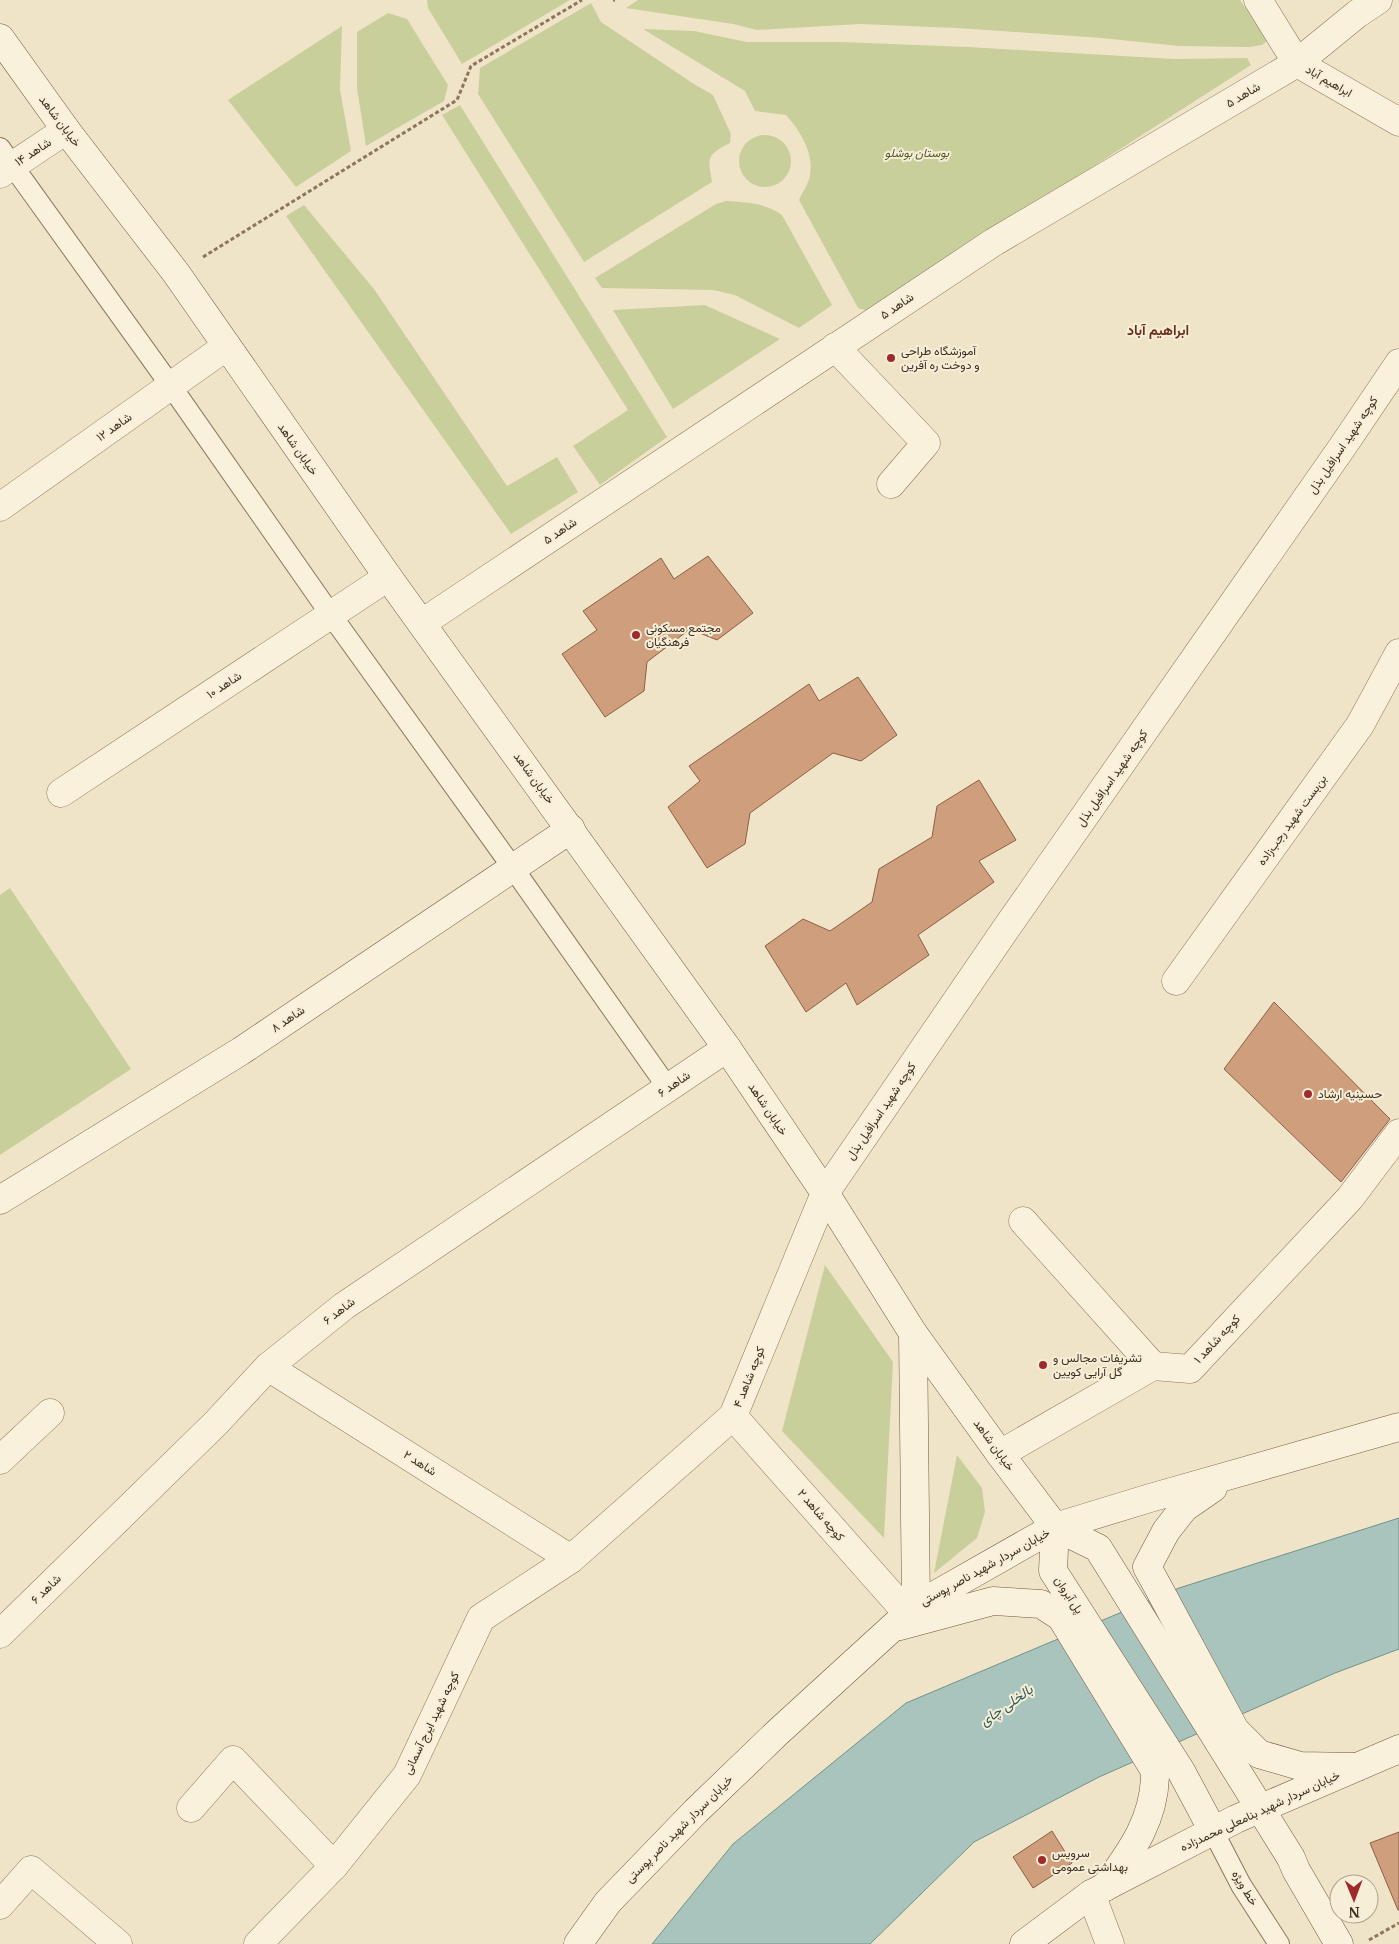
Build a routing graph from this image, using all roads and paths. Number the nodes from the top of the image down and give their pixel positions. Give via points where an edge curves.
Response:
1 (582, 0) edge
2 (1258, 0) edge
3 (1361, 4) edge
4 (0, 38) edge
5 (1297, 63) junction
6 (1399, 122) edge
7 (66, 130) junction
8 (4, 162) edge
9 (176, 273) junction
10 (227, 346) junction
11 (835, 347) junction
12 (1399, 363) edge
13 (171, 386) junction
14 (891, 484) dead end
15 (0, 506) edge
16 (388, 577) junction
17 (331, 615) junction
18 (422, 623) junction
19 (1399, 653) edge
20 (61, 793) dead end
21 (571, 829) junction
22 (513, 868) junction
23 (1176, 981) dead end
24 (727, 1048) junction
25 (668, 1088) junction
26 (1399, 1133) edge
27 (825, 1193) junction
28 (0, 1200) edge
29 (1022, 1221) dead end
30 (913, 1334) junction
31 (1153, 1366) junction
32 (268, 1367) junction
33 (50, 1413) dead end
34 (733, 1416) junction
35 (1399, 1427) edge
36 (1000, 1454) junction
37 (0, 1460) edge
38 (1229, 1476) junction
39 (1055, 1528) junction
40 (571, 1559) junction
41 (906, 1616) junction
42 (1077, 1626) junction
43 (0, 1634) edge
44 (1227, 1736) junction
45 (1399, 1749) edge
46 (1357, 1767) junction
47 (191, 1808) dead end
48 (1260, 1809) junction
49 (1213, 1831) junction
50 (334, 1866) junction
51 (1098, 1890) junction
52 (0, 1905) edge
53 (1399, 1924) edge
54 (118, 1944) edge
55 (258, 1944) edge
56 (578, 1944) edge
57 (1024, 1944) edge
58 (1110, 1944) edge
59 (1279, 1944) edge
60 (1339, 1944) edge
61 (1362, 1944) edge

1 - 9 path via 471,66 456,100
2 - 5 street, ابراهیم آباد
3 - 5 street, شاهد ۵
4 - 7 street, خیابان شاهد
5 - 6 street, ابراهیم آباد
5 - 11 street, شاهد ۵ via 994,242
7 - 8 street, شاهد ۱۴
7 - 9 street, خیابان شاهد
8 - 13 lane
9 - 10 street, خیابان شاهد
10 - 13 street, شاهد ۱۲
10 - 16 street, خیابان شاهد
11 - 14 street via 926,443
11 - 18 street, شاهد ۵
12 - 27 street, کوچه شهید اسرافیل بذل
13 - 15 street, شاهد ۱۲
13 - 17 lane
16 - 17 street, شاهد ۱۰
16 - 18 street, خیابان شاهد
17 - 20 street, شاهد ۱۰
17 - 22 lane
18 - 21 street, خیابان شاهد
19 - 23 street, بن‌بست شهید رجب‌زاده via 1360,725
21 - 22 street, شاهد ۸
21 - 24 street, خیابان شاهد
22 - 25 lane
22 - 28 street, شاهد ۸ via 240,1051
24 - 25 street, شاهد ۶
24 - 27 street, خیابان شاهد
25 - 32 street, شاهد ۶ via 344,1306
26 - 31 street, کوچه شاهد ۱ via 1350,1198 1190,1369
27 - 30 street, خیابان شاهد
27 - 34 street, کوچه شاهد ۴
29 - 31 street
30 - 36 street, خیابان شاهد
30 - 41 street
31 - 36 street
32 - 40 street, شاهد ۲
32 - 43 street, شاهد ۶ via 216,1423
33 - 37 street
34 - 40 street, کوچه شاهد ۴
34 - 41 street, کوچه شاهد ۲
35 - 38 street, خیابان سردار شهید ناصر پوستی
36 - 39 street, خیابان شاهد
38 - 39 street, خیابان سردار شهید ناصر پوستی
38 - 44 street via 1184,1508 1166,1531 1147,1567
39 - 41 street, خیابان سردار شهید ناصر پوستی
39 - 42 street, پل آبروان via 1053,1571
39 - 44 street via 1098,1548
40 - 50 street, کوچه شهید ایرج آسمانی via 481,1618 407,1775
41 - 42 street via 994,1601 1041,1604
41 - 56 street, خیابان سردار شهید ناصر پوستی via 696,1811 608,1902
42 - 49 street, پل آبروان via 1176,1762
42 - 51 street via 1155,1771 1156,1785 1146,1825 1122,1864
44 - 46 street via 1259,1754 1300,1766
44 - 48 street
45 - 46 street, خیابان سردار شهید بنامعلی محمدزاده
46 - 48 street, خیابان سردار شهید بنامعلی محمدزاده
47 - 50 street via 233,1760
48 - 49 street, خیابان سردار شهید بنامعلی محمدزاده
48 - 60 street
49 - 51 street, خیابان سردار شهید بنامعلی محمدزاده
49 - 59 lane, خط ویژه via 1241,1885
50 - 55 street, کوچه شهید ایرج آسمانی
51 - 57 street, خیابان سردار شهید بنامعلی محمدزاده
51 - 58 street
52 - 54 street via 31,1870
53 - 61 path

